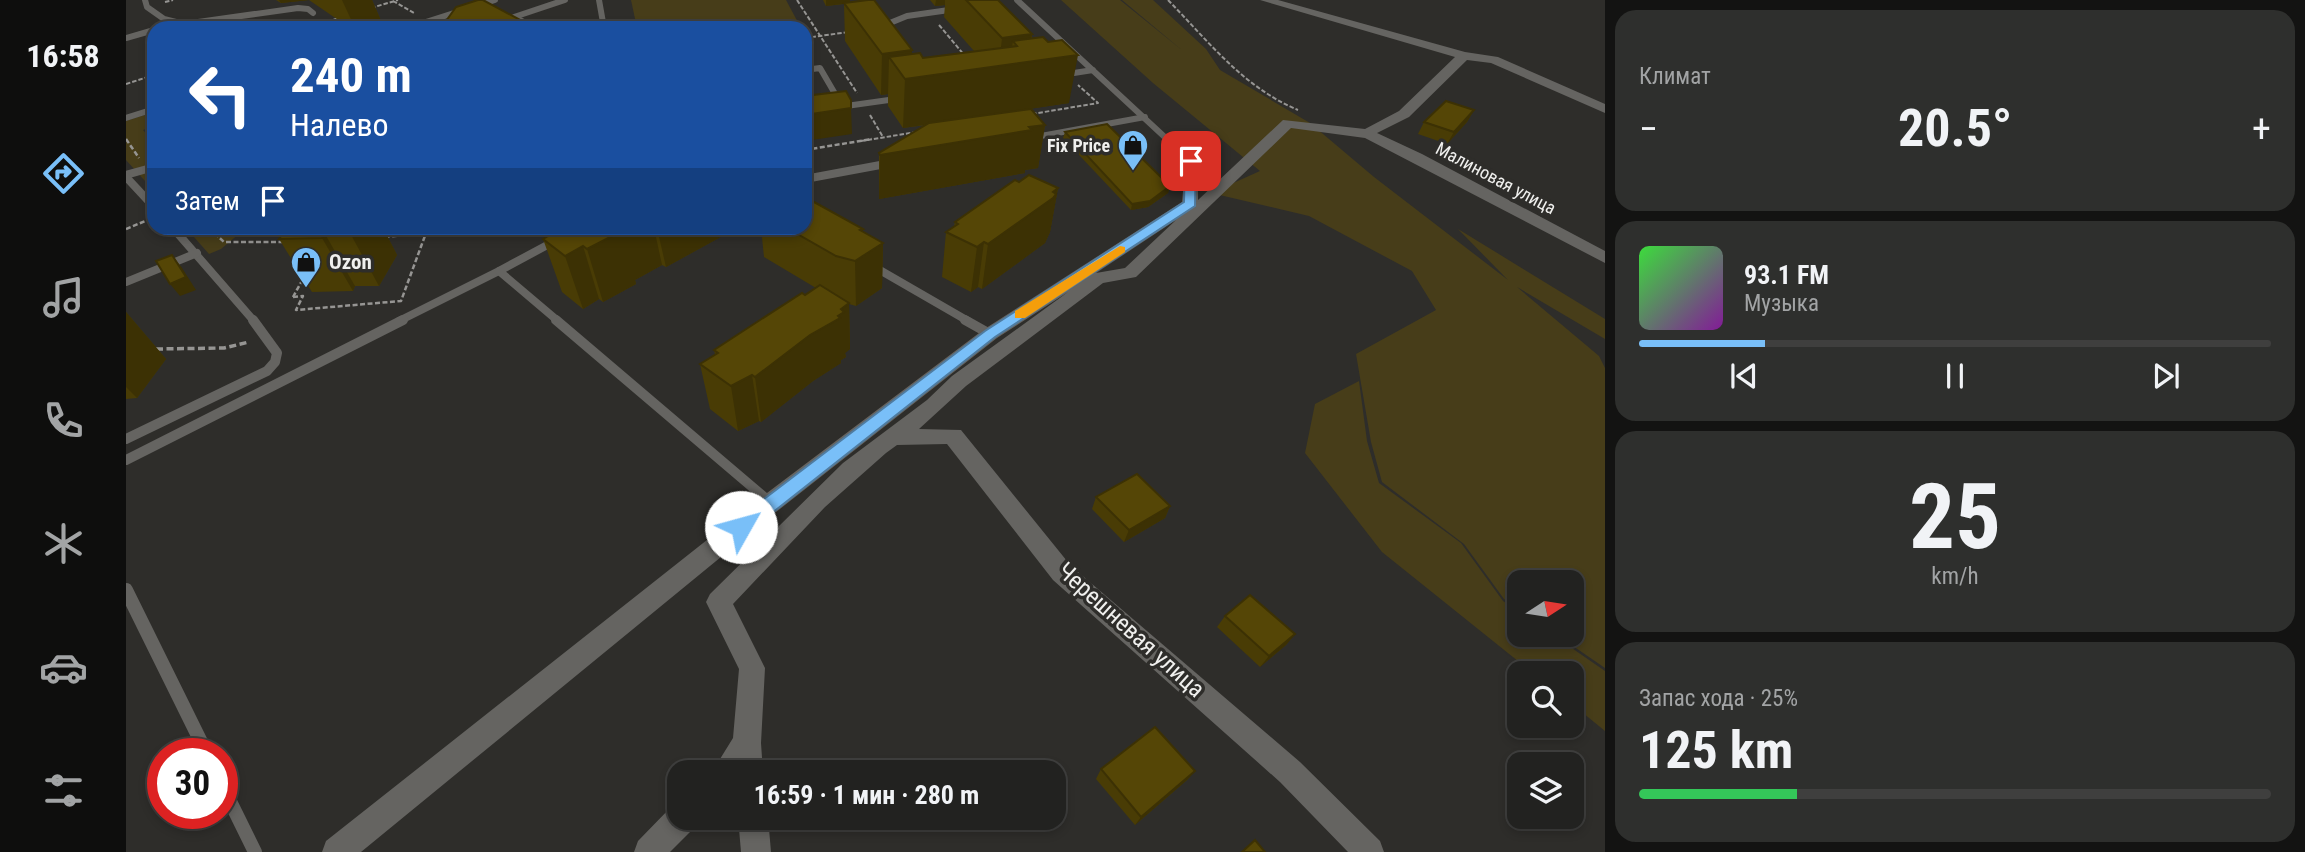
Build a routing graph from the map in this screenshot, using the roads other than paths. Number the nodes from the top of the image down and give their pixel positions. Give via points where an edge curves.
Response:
1 (145, 0) edge
2 (495, 0) edge
3 (565, 0) edge
4 (599, 0) edge
5 (1266, 0) edge
6 (1017, 1) edge
7 (1007, 3) dead end
8 (962, 8) dead end
9 (313, 13) dead end
10 (170, 21) edge
11 (198, 21) edge
12 (428, 21) edge
13 (522, 21) edge
14 (603, 21) edge
15 (147, 32) edge
16 (893, 35) edge
17 (126, 38) edge
18 (1464, 56) junction
19 (812, 69) edge
20 (1093, 70) junction
21 (1054, 76) edge
22 (914, 96) edge
23 (842, 107) junction
24 (830, 108) edge
25 (1605, 109) edge
26 (147, 111) edge
27 (1144, 117) junction
28 (126, 118) edge
29 (1368, 134) junction
30 (1027, 138) edge
31 (1191, 161) joint
32 (896, 162) edge
33 (147, 169) dead end
34 (126, 176) edge
35 (812, 178) edge
36 (147, 199) edge
37 (180, 235) edge
38 (566, 235) edge
39 (198, 253) junction
40 (1605, 258) edge
41 (863, 261) edge
42 (499, 271) junction
43 (126, 282) edge
44 (990, 334) junction
45 (891, 437) junction
46 (126, 439) edge
47 (126, 460) edge
48 (771, 503) junction
49 (126, 590) edge
50 (199, 738) edge
51 (747, 743) junction
52 (735, 760) edge
53 (748, 760) edge
54 (238, 817) edge
55 (670, 830) edge
56 (754, 830) edge
57 (255, 852) edge
58 (337, 852) edge
59 (649, 852) edge
60 (757, 852) edge
61 (1369, 852) edge

1 - 10 lane via 147,7
2 - 12 lane
3 - 13 lane via 514,17
4 - 14 lane
5 - 18 street
6 - 7 lane
6 - 20 lane
8 - 16 lane via 894,19 885,25
9 - 11 lane via 298,8
15 - 17 lane
18 - 25 street via 1494,60
18 - 29 street via 1404,114
19 - 23 lane via 820,68
20 - 21 lane
20 - 27 lane
22 - 23 lane
23 - 24 lane
26 - 28 lane
27 - 30 lane
27 - 31 lane
29 - 40 street, Малиновая улица
29 - 45 street, Малиновая улица via 1288,123 1130,273 1098,278
31 - 44 street via 1190,204
32 - 35 lane
33 - 34 lane
34 - 36 lane
37 - 39 lane
38 - 42 lane
39 - 43 lane
39 - 46 lane via 277,353 275,362 267,371
41 - 44 lane
42 - 47 lane
42 - 48 lane
44 - 48 street
45 - 51 street via 826,491 719,602 752,668
45 - 61 street, Черешневая улица via 953,436 1062,573 1290,772
48 - 58 street
49 - 50 lane
51 - 52 street
51 - 53 street
54 - 57 lane
55 - 59 street
56 - 60 street

